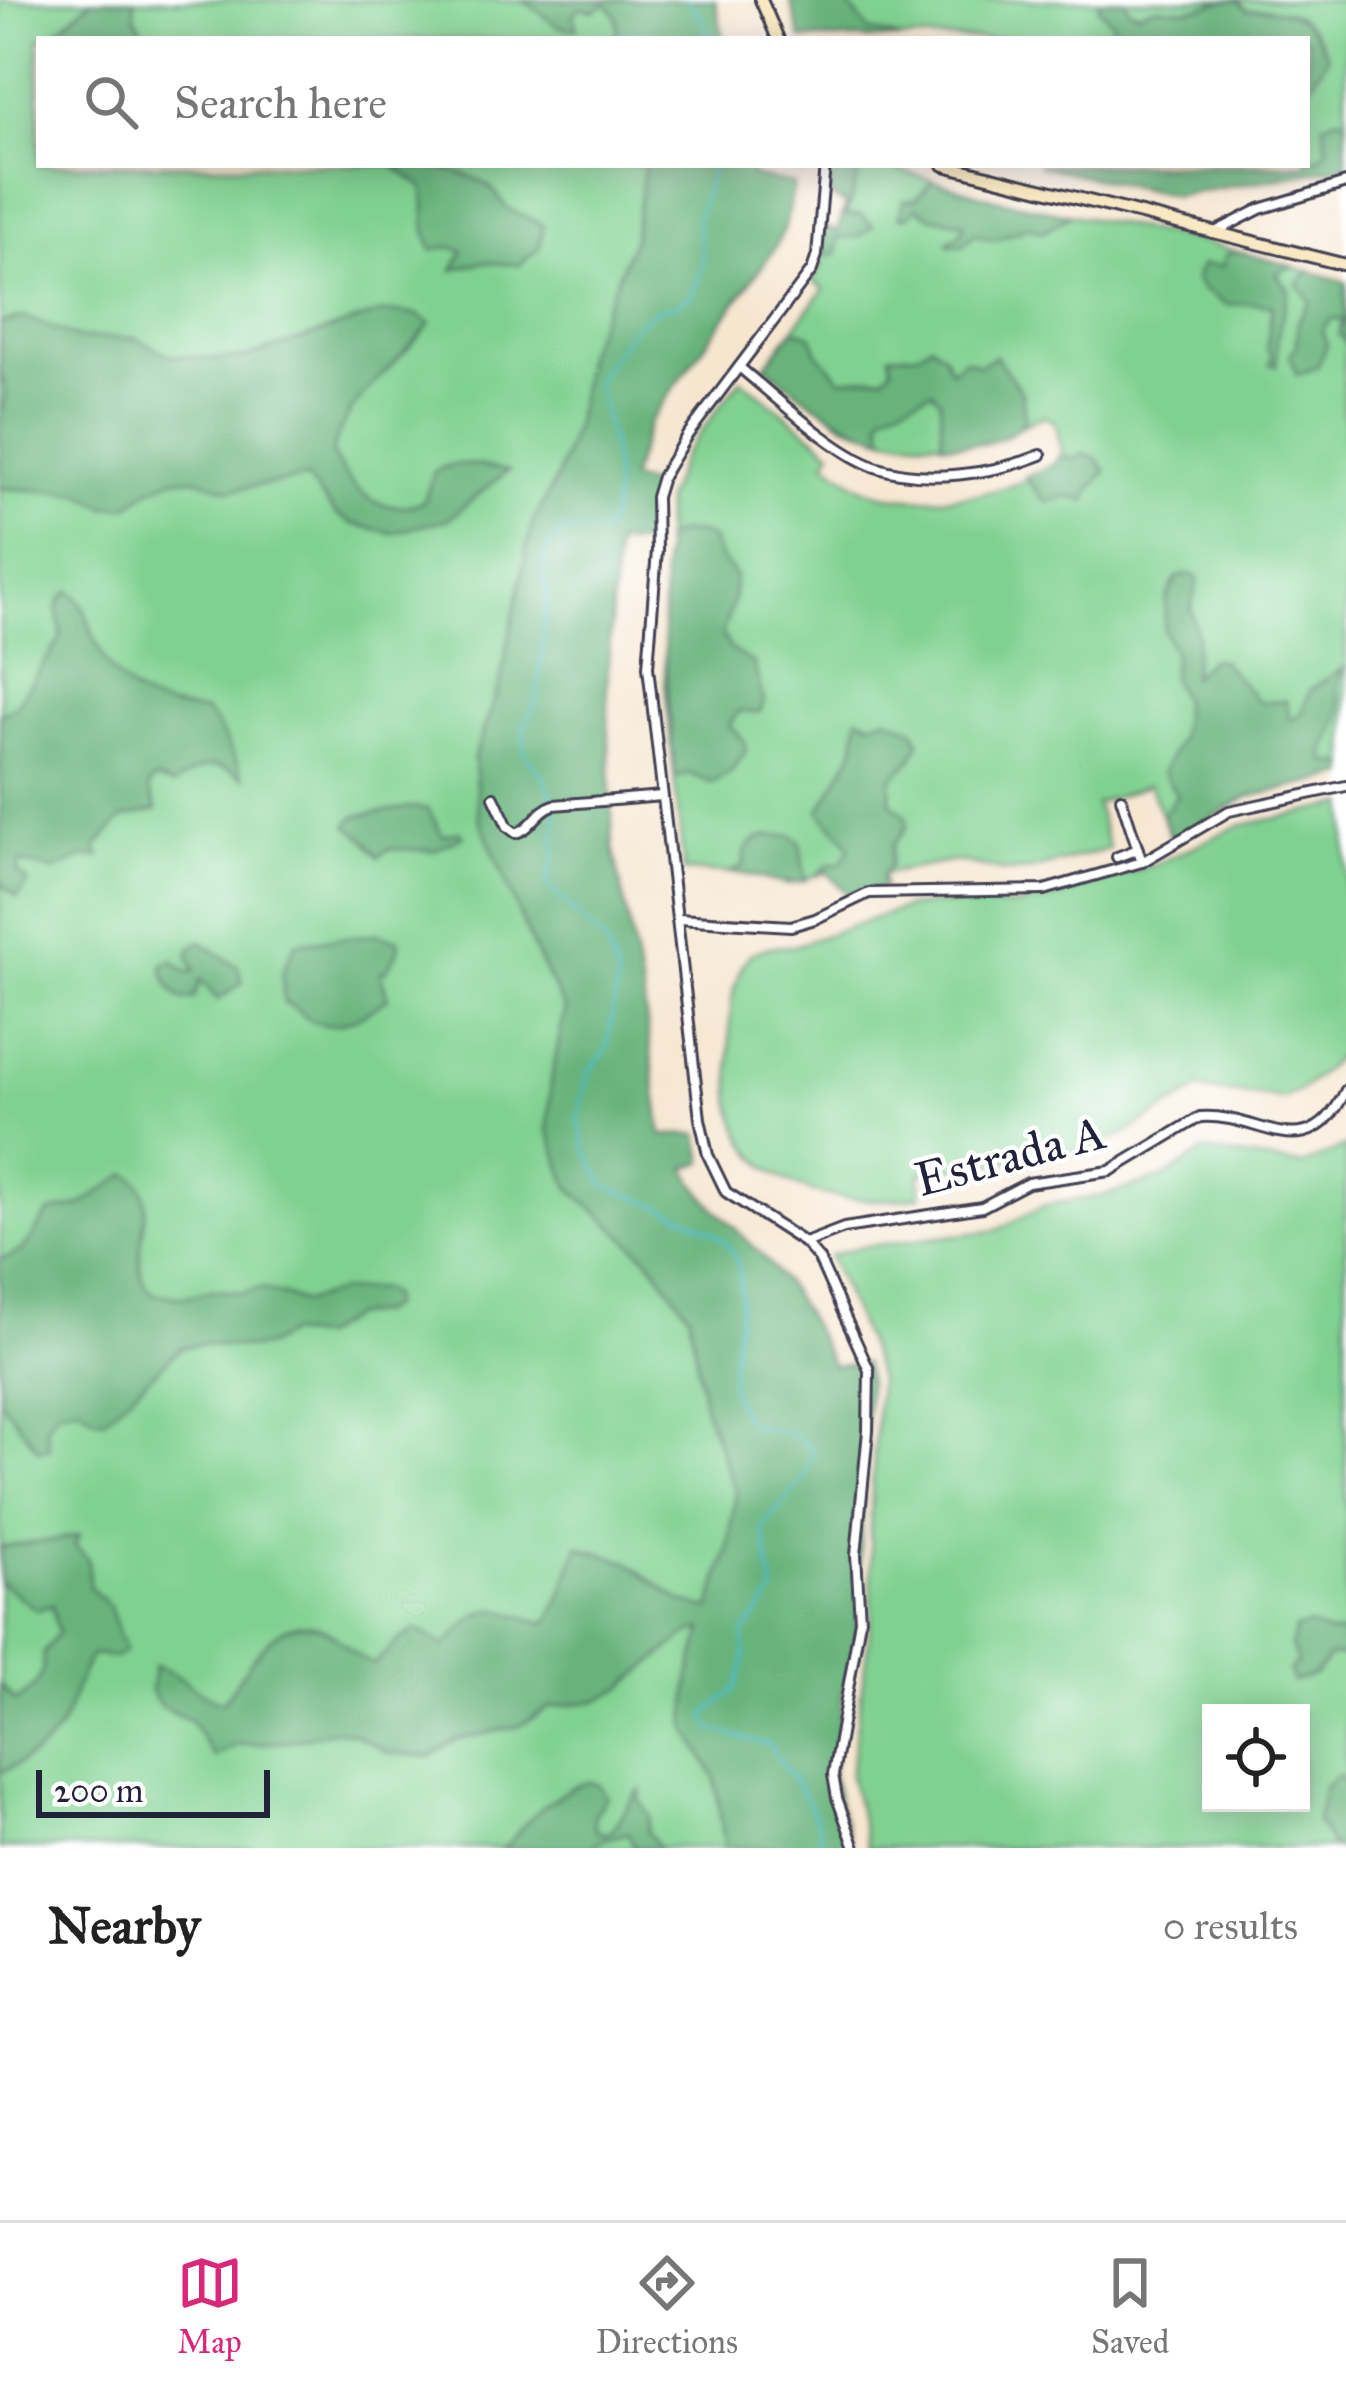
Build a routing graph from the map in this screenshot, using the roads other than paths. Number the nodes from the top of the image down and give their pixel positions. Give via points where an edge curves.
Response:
1 (761, 0) edge
2 (777, 36) edge
3 (825, 168) edge
4 (956, 168) edge
5 (1346, 183) edge
6 (1212, 233) junction
7 (1346, 265) edge
8 (739, 367) junction
9 (1041, 455) dead end
10 (1346, 786) edge
11 (662, 796) junction
12 (494, 797) dead end
13 (1121, 798) dead end
14 (1138, 849) junction
15 (1117, 856) dead end
16 (1142, 862) junction
17 (678, 919) junction
18 (1346, 1090) edge
19 (805, 1244) junction
20 (855, 1848) edge

1 - 2 street
3 - 8 street via 815,263
4 - 6 street
5 - 6 street
6 - 7 street
8 - 9 street via 873,466 964,472
8 - 11 street via 658,489 648,667
10 - 16 street via 1229,811
11 - 12 street via 554,805 516,833
11 - 17 street
13 - 14 street
14 - 15 street
14 - 16 street
16 - 17 street via 1044,890 869,893 790,926
17 - 19 street via 708,1155 731,1197
18 - 19 street, Estrada A via 1332,1114 1309,1130 1275,1134 1203,1117 1110,1171 1028,1183 982,1207 844,1228
19 - 20 street via 869,1370 856,1556 860,1620 833,1774

